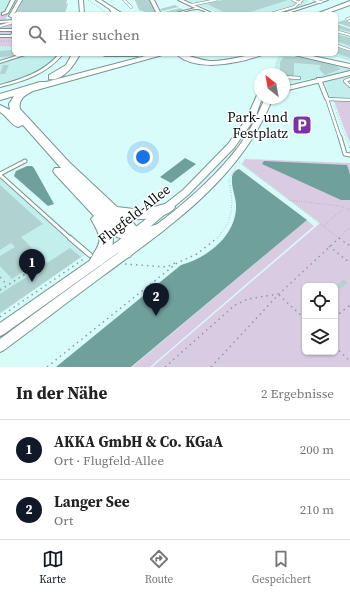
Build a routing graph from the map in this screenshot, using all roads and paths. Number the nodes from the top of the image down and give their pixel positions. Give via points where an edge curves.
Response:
1 (10, 0) edge
2 (13, 0) edge
3 (81, 0) edge
4 (88, 0) edge
5 (124, 0) edge
6 (152, 0) edge
7 (180, 0) edge
8 (216, 0) edge
9 (293, 0) edge
10 (302, 0) edge
11 (315, 0) edge
12 (326, 0) edge
13 (100, 1) edge
14 (321, 2) junction
15 (300, 3) junction
16 (350, 4) edge
17 (192, 5) junction
18 (131, 7) dead end
19 (197, 8) junction
20 (82, 12) edge
21 (104, 12) edge
22 (115, 12) edge
23 (158, 12) edge
24 (182, 12) edge
25 (207, 12) edge
26 (277, 12) edge
27 (288, 12) edge
28 (325, 12) edge
29 (330, 12) edge
30 (1, 17) edge
31 (12, 21) edge
32 (12, 23) edge
33 (0, 26) edge
34 (0, 30) edge
35 (12, 31) edge
36 (338, 32) edge
37 (350, 35) edge
38 (0, 36) edge
39 (12, 36) edge
40 (0, 41) edge
41 (12, 41) edge
42 (338, 46) edge
43 (350, 50) edge
44 (20, 56) edge
45 (60, 56) edge
46 (75, 56) edge
47 (140, 56) edge
48 (154, 56) edge
49 (184, 56) edge
50 (253, 56) edge
51 (302, 56) edge
52 (0, 62) edge
53 (334, 63) junction
54 (350, 66) edge
55 (350, 70) edge
56 (343, 74) edge
57 (290, 78) edge
58 (319, 79) junction
59 (350, 79) edge
60 (300, 81) junction
61 (43, 84) junction
62 (290, 85) edge
63 (0, 86) edge
64 (26, 86) junction
65 (350, 86) edge
66 (0, 94) edge
67 (0, 97) edge
68 (327, 99) junction
69 (333, 99) junction
70 (350, 100) edge
71 (256, 104) edge
72 (267, 104) edge
73 (0, 108) edge
74 (350, 149) edge
75 (350, 155) edge
76 (24, 161) dead end
77 (237, 161) dead end
78 (236, 163) dead end
79 (57, 169) junction
80 (0, 174) edge
81 (288, 200) junction
82 (169, 207) junction
83 (344, 208) junction
84 (110, 210) junction
85 (350, 210) edge
86 (324, 226) junction
87 (350, 227) edge
88 (158, 229) junction
89 (134, 235) junction
90 (338, 237) junction
91 (328, 246) junction
92 (350, 246) edge
93 (120, 257) junction
94 (93, 258) junction
95 (177, 262) junction
96 (350, 263) edge
97 (30, 271) dead end
98 (0, 277) edge
99 (7, 286) junction
100 (0, 290) edge
101 (279, 294) junction
102 (350, 305) edge
103 (302, 315) edge
104 (338, 315) edge
105 (0, 317) edge
106 (0, 330) edge
107 (0, 346) edge
108 (338, 350) edge
109 (350, 361) edge
110 (47, 367) edge
111 (165, 367) edge
112 (211, 367) edge

1 - 30 street
2 - 30 street
3 - 20 street
4 - 21 path
5 - 18 lane
6 - 23 street
7 - 17 street
8 - 17 lane
9 - 15 lane
10 - 15 lane
11 - 14 lane
12 - 14 street
13 - 22 main road
14 - 27 street
15 - 26 lane
16 - 28 highway
16 - 29 highway
17 - 19 street
19 - 24 street
19 - 25 street
30 - 31 street
32 - 33 lane
34 - 35 street
36 - 37 lane
38 - 39 street
40 - 41 path
42 - 43 lane
44 - 52 street
45 - 63 street via 44,69
46 - 64 highway via 64,71
47 - 64 highway
48 - 61 highway
49 - 50 main road via 195,61 215,64
51 - 53 main road
53 - 54 main road
53 - 56 main road via 344,67
55 - 56 main road
56 - 58 main road
57 - 60 lane
58 - 60 main road
58 - 68 street
59 - 65 lane via 345,81
60 - 62 main road
61 - 67 highway
61 - 84 highway via 19,96 14,102 15,110
64 - 66 highway
68 - 69 lane
68 - 75 lane via 345,154
69 - 70 lane
69 - 74 path
71 - 82 main road, Flugfeld-Allee via 251,118 232,146
72 - 88 main road, Flugfeld-Allee via 260,122 240,150 203,189
73 - 79 highway via 9,113
76 - 80 lane
77 - 81 path
78 - 95 path via 228,180 232,200 231,216 219,237 193,257
79 - 89 highway via 116,229 126,235
79 - 94 highway via 107,231 107,245 102,256
80 - 94 lane
81 - 83 path
81 - 86 path
82 - 84 highway via 150,215 137,216
82 - 89 main road, Flugfeld-Allee
83 - 85 path
83 - 86 path
84 - 89 highway
86 - 90 path
87 - 90 path
88 - 89 highway
88 - 93 main road, Flugfeld-Allee
89 - 93 highway via 134,243
89 - 94 main road, Flugfeld-Allee
90 - 91 path
90 - 92 path
91 - 96 path
91 - 101 path
93 - 95 path, Flugfeld-Allee via 124,264 167,267
93 - 107 main road, Flugfeld-Allee
94 - 105 path
94 - 106 main road, Flugfeld-Allee
95 - 110 path
97 - 99 path
98 - 99 path
99 - 100 path
101 - 103 path
101 - 111 path via 235,305
101 - 112 path
102 - 104 path
108 - 109 path

